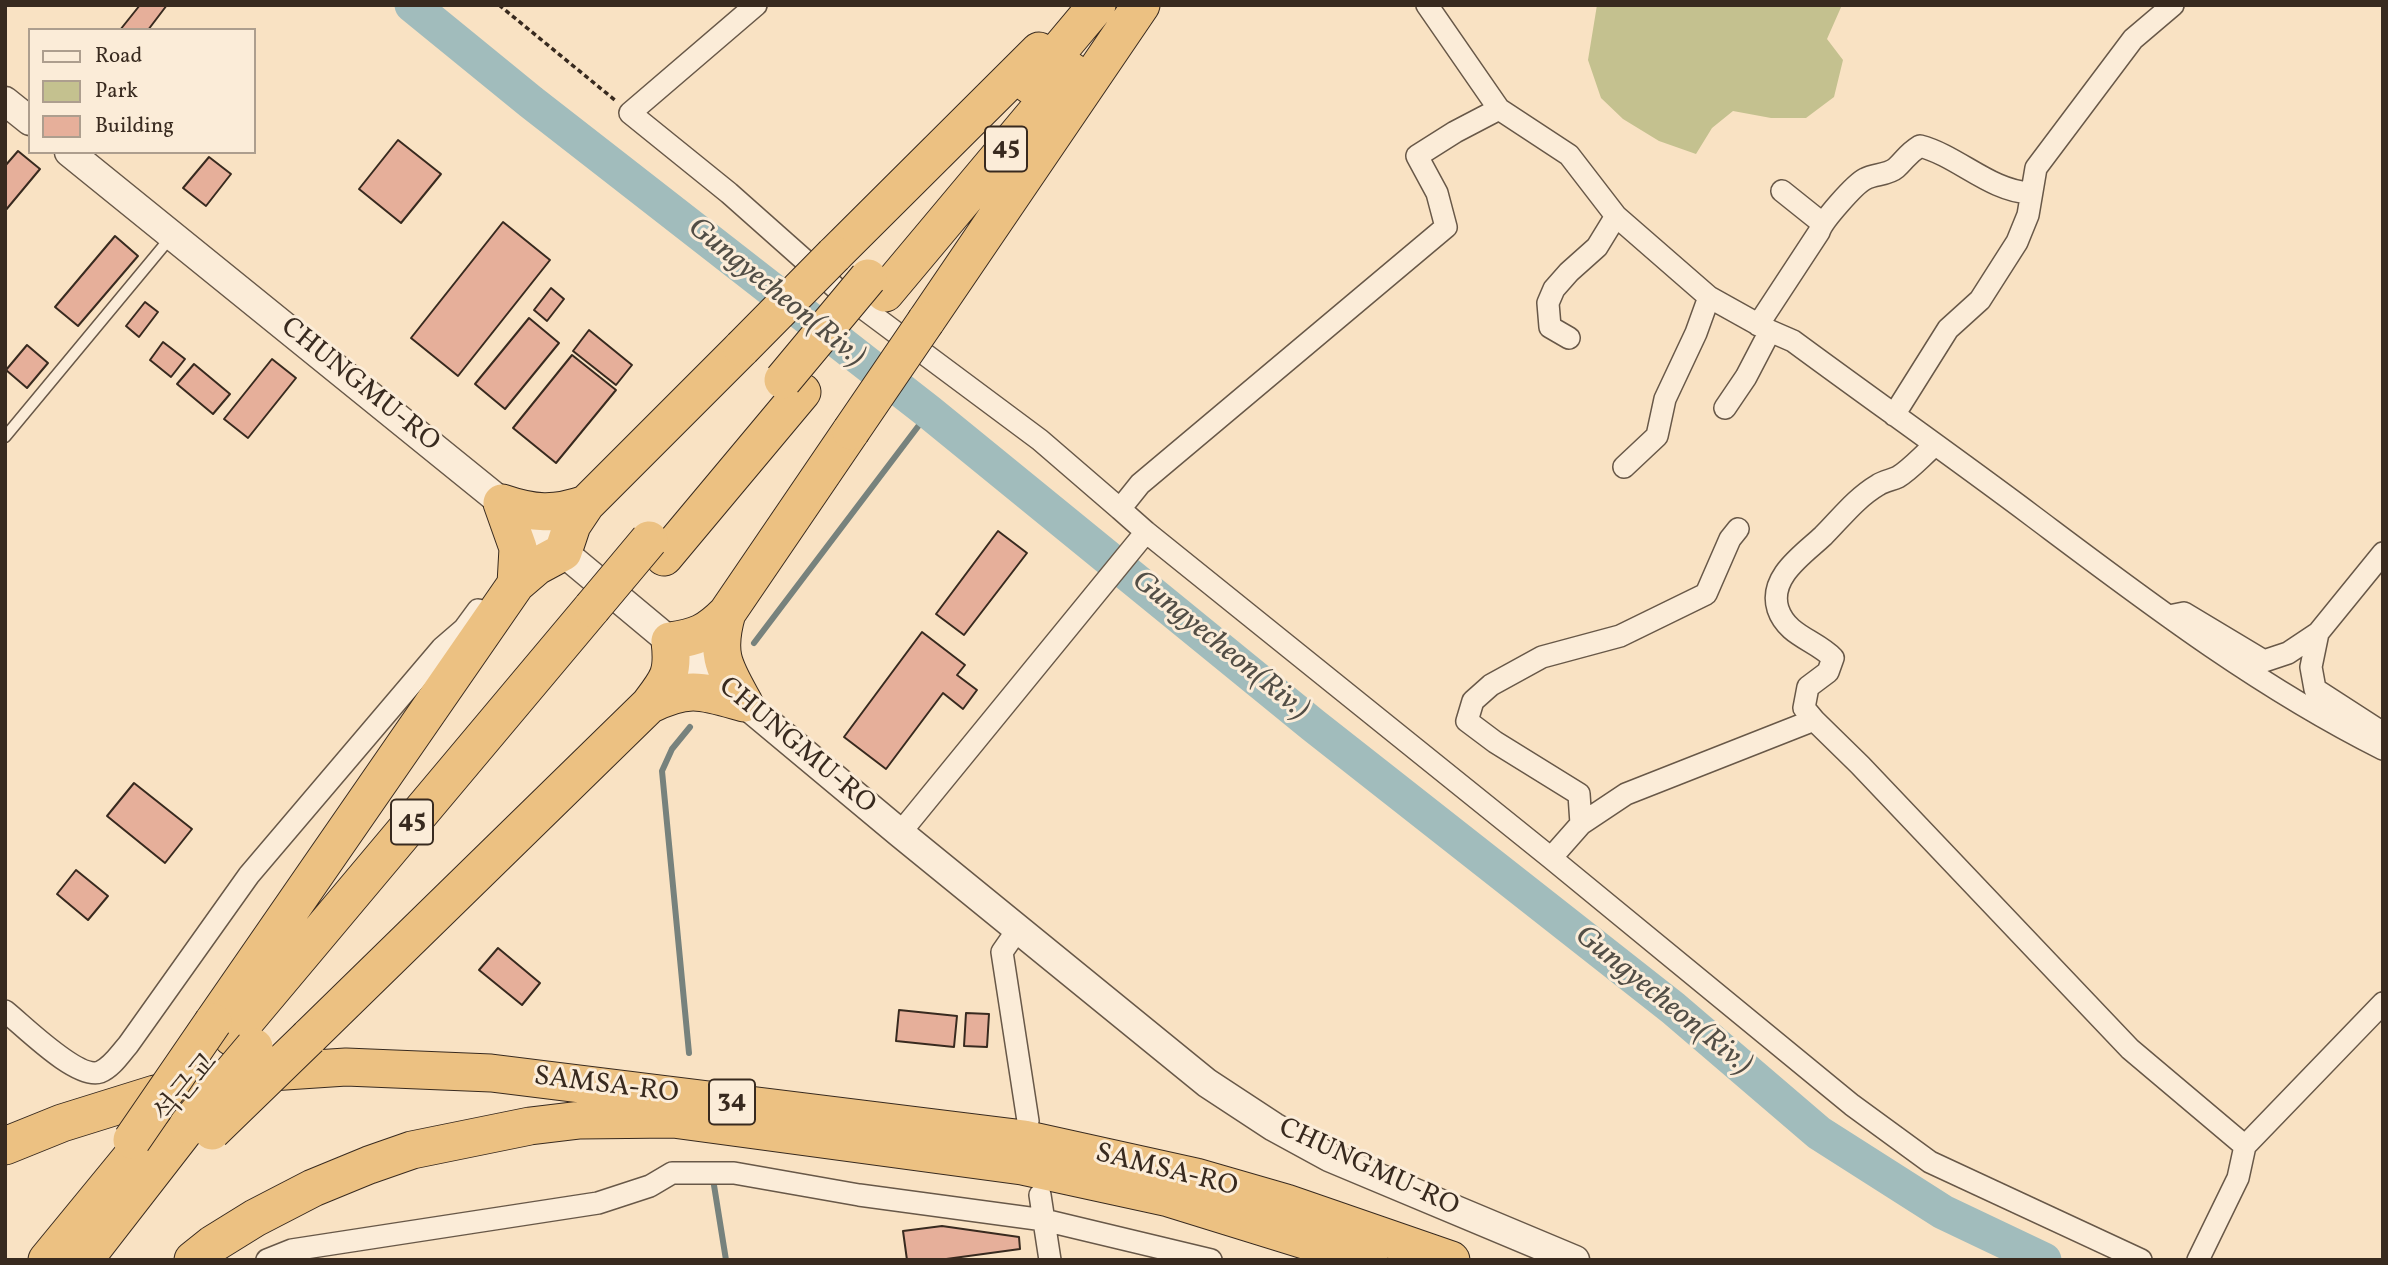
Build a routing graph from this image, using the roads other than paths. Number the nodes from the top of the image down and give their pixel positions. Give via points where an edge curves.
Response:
1 (756, 5) edge
2 (1085, 5) edge
3 (1097, 5) edge
4 (1126, 5) edge
5 (1141, 5) edge
6 (1427, 5) edge
7 (2173, 5) edge
8 (5, 101) edge
9 (1499, 109) junction
10 (28, 119) edge
11 (71, 154) edge
12 (1782, 191) dead end
13 (2030, 193) junction
14 (1616, 216) junction
15 (1822, 223) junction
16 (172, 236) junction
17 (877, 286) junction
18 (1709, 297) junction
19 (1764, 328) junction
20 (1569, 338) dead end
21 (1725, 408) dead end
22 (1894, 415) junction
23 (5, 437) edge
24 (1935, 445) junction
25 (1623, 467) dead end
26 (502, 503) junction
27 (586, 504) junction
28 (1121, 509) junction
29 (1738, 528) dead end
30 (1140, 539) junction
31 (563, 552) junction
32 (2383, 553) edge
33 (516, 575) junction
34 (726, 613) junction
35 (2167, 617) junction
36 (2318, 633) junction
37 (670, 641) junction
38 (744, 703) junction
39 (649, 705) junction
40 (1814, 720) junction
41 (2383, 733) edge
42 (2383, 749) edge
43 (1581, 824) junction
44 (900, 833) junction
45 (1551, 858) junction
46 (1018, 929) junction
47 (2383, 1003) edge
48 (5, 1011) edge
49 (233, 1036) junction
50 (1028, 1121) dead end
51 (200, 1128) junction
52 (5, 1146) edge
53 (2245, 1146) junction
54 (1040, 1195) dead end
55 (1044, 1220) junction
56 (74, 1250) edge
57 (193, 1260) edge
58 (267, 1260) edge
59 (1050, 1260) edge
60 (1212, 1260) edge
61 (1369, 1260) edge
62 (1451, 1260) edge
63 (1574, 1260) edge
64 (2141, 1260) edge
65 (2198, 1260) edge

1 - 28 street via 630,113 836,288 1040,440
2 - 27 highway, bridge
3 - 17 highway, 45
4 - 17 highway, 45
5 - 34 highway, bridge
6 - 9 street
7 - 13 street via 2133,39 2036,168
8 - 10 street
9 - 14 street via 1569,155
9 - 28 street via 1417,156 1437,193 1447,227 1140,484
11 - 16 street, CHUNGMU-RO
12 - 15 street
13 - 15 street via 2017,193 1920,146 1894,170 1855,185
13 - 22 street via 2028,215 2011,252 1980,300 1948,329
14 - 18 street
14 - 20 street via 1597,247 1554,289 1548,303 1550,327
15 - 19 street
16 - 23 lane
16 - 26 street, CHUNGMU-RO
17 - 49 highway, 45 via 600,616
18 - 19 street
18 - 25 street via 1665,399 1657,436
19 - 21 street via 1746,377
19 - 22 street via 1793,341
22 - 24 street
24 - 35 street
24 - 40 street via 1898,477 1880,483 1861,498 1796,558 1782,578 1776,596 1786,624 1833,658 1828,672 1808,687 1804,709
26 - 27 highway via 537,512 563,512
26 - 31 street, CHUNGMU-RO
26 - 33 highway via 518,548
27 - 31 highway via 572,525
28 - 30 street
29 - 43 street via 1706,594 1620,636 1542,657 1491,685 1473,701 1467,721 1579,794
30 - 44 street
30 - 45 street
31 - 33 highway
31 - 37 street, CHUNGMU-RO
32 - 36 street
33 - 48 street via 499,582 464,629 442,648 249,875 108,1067 88,1073 69,1063
33 - 49 highway
34 - 37 highway via 695,637
34 - 38 highway via 720,648
35 - 36 street via 2184,612 2264,661 2288,653
35 - 42 street via 2240,667
36 - 41 street via 2311,667 2315,689
37 - 38 street, CHUNGMU-RO
37 - 39 highway via 671,672
38 - 39 highway via 692,691 671,694
38 - 44 street, CHUNGMU-RO
39 - 51 highway, bridge via 309,1037
40 - 43 street via 1626,794
40 - 53 street via 2130,1049
43 - 45 street
44 - 46 street, CHUNGMU-RO
45 - 64 street via 1852,1105 1930,1163
46 - 50 street via 1002,952
46 - 63 street, CHUNGMU-RO via 1207,1083 1274,1127 1329,1157
47 - 53 street
49 - 51 highway, 석근교 / 45, bridge
49 - 56 highway, 석근교 / 45 via 137,1142
51 - 56 highway, 45
52 - 62 highway, SAMSA-RO / 34 via 155,1094 255,1073 346,1067 491,1073 1024,1139 1196,1177
53 - 65 street via 2238,1178
54 - 55 street
55 - 58 street via 734,1173 672,1173 650,1186 598,1203 292,1250
55 - 59 street
55 - 60 street
57 - 61 highway, SAMSA-RO / 34 via 255,1218 313,1188 412,1150 530,1126 673,1119 1022,1166 1169,1198

